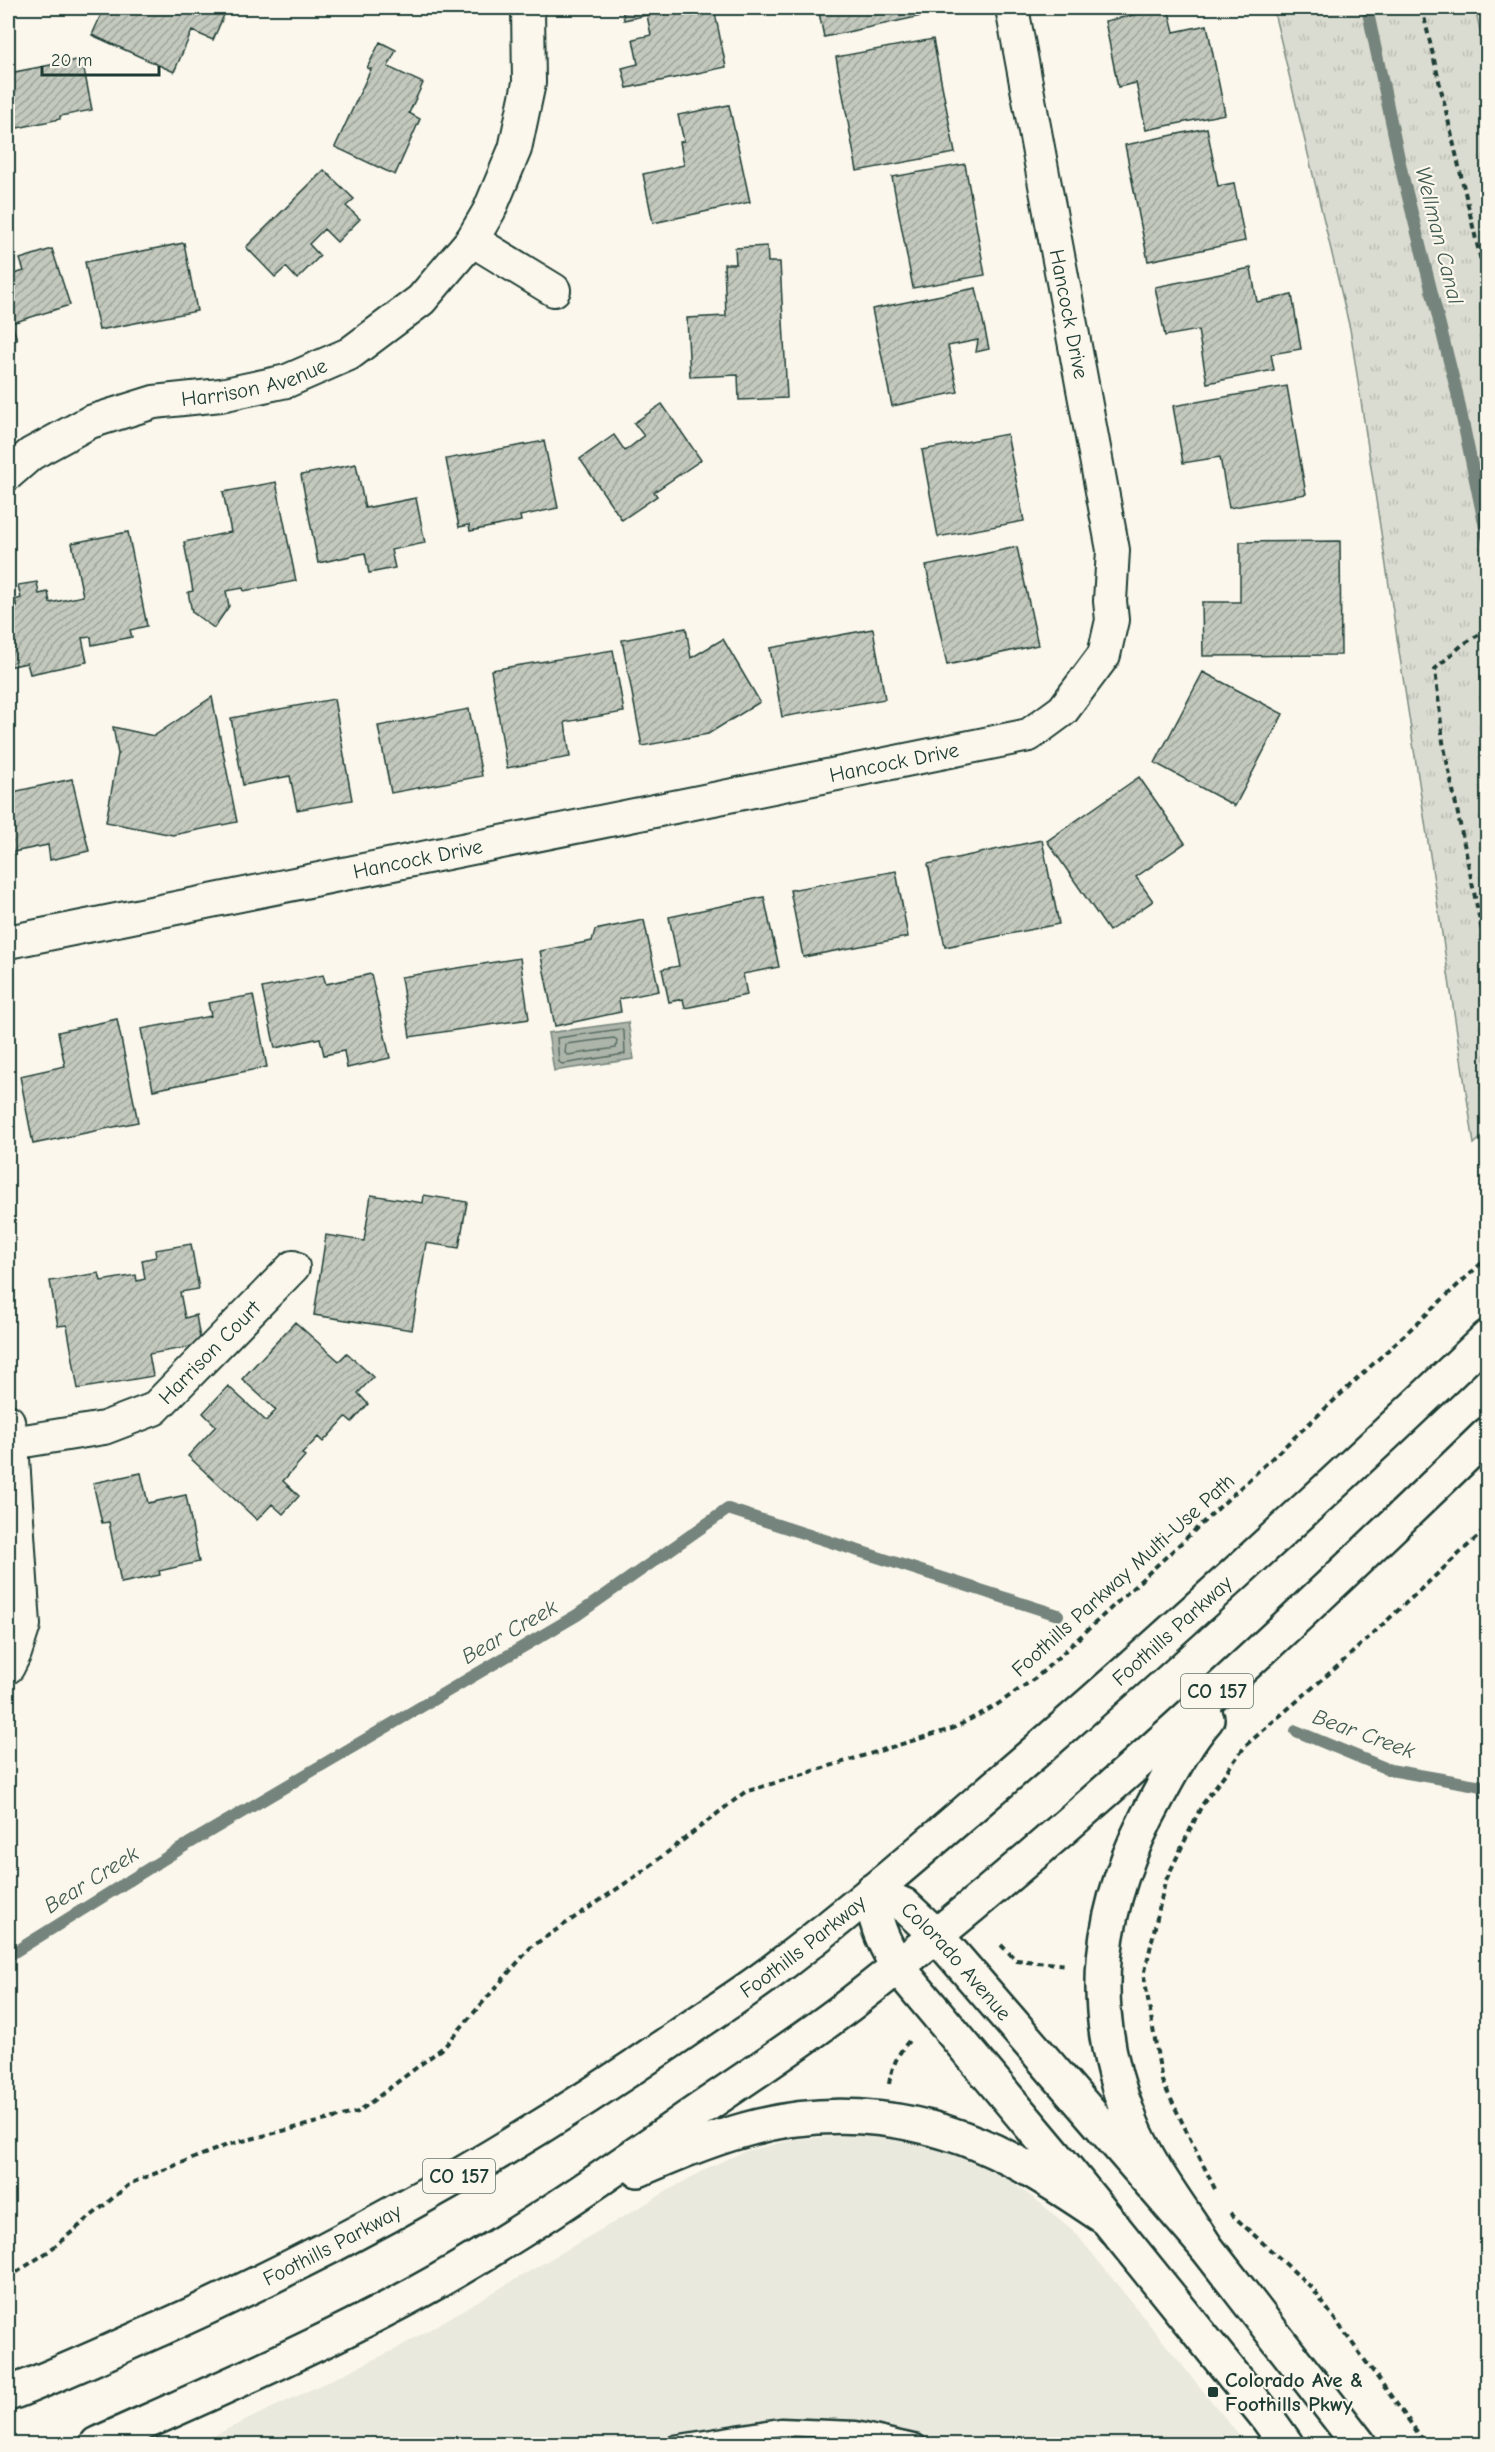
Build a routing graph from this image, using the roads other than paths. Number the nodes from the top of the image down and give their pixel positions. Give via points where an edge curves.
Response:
1 (528, 8) edge
2 (1012, 8) edge
3 (472, 240) junction
4 (554, 290) dead end
5 (8, 474) edge
6 (8, 942) edge
7 (293, 1267) dead end
8 (1488, 1337) edge
9 (10, 1432) edge
10 (1488, 1434) edge
11 (1313, 1604) junction
12 (8, 1667) edge
13 (872, 1892) junction
14 (936, 1935) junction
15 (897, 1966) junction
16 (575, 2196) junction
17 (1107, 2218) junction
18 (1206, 2247) junction
19 (8, 2394) edge
20 (97, 2445) edge
21 (675, 2445) edge
22 (918, 2445) edge
23 (1286, 2445) edge
24 (1359, 2445) edge

1 - 3 street, Harrison Avenue via 529,83 516,148
2 - 6 street, Hancock Drive via 1113,550 1112,620 1104,655 1064,710 1029,735
3 - 4 street
3 - 5 street, Harrison Avenue via 421,300 349,354 287,381 221,395 154,402 90,422 31,454
7 - 9 street, Harrison Court via 154,1409 104,1428
8 - 13 main road, Foothills Parkway / CO 157 via 1184,1622
9 - 12 street via 24,1625
10 - 11 main road, CO 157
11 - 14 main road, CO 157 via 1130,1771
11 - 18 main road via 1192,1736 1139,1829 1107,1924 1105,2013 1109,2050 1120,2090 1150,2160
13 - 14 main road, Colorado Avenue via 904,1905
13 - 15 main road, Colorado Avenue via 873,1914 881,1939
13 - 19 main road, Foothills Parkway / CO 157 via 776,1968 637,2065 441,2187 205,2309
14 - 15 main road, CO 157
14 - 18 main road, Colorado Avenue
15 - 16 main road, CO 157 via 850,2004
15 - 17 main road, Colorado Avenue
16 - 17 main road via 699,2144 746,2129 838,2115 927,2126 964,2138 1010,2158
16 - 20 main road, CO 157 via 412,2295
17 - 23 main road, Colorado Avenue
18 - 24 main road, Colorado Avenue
21 - 22 lane via 781,2427 856,2430

